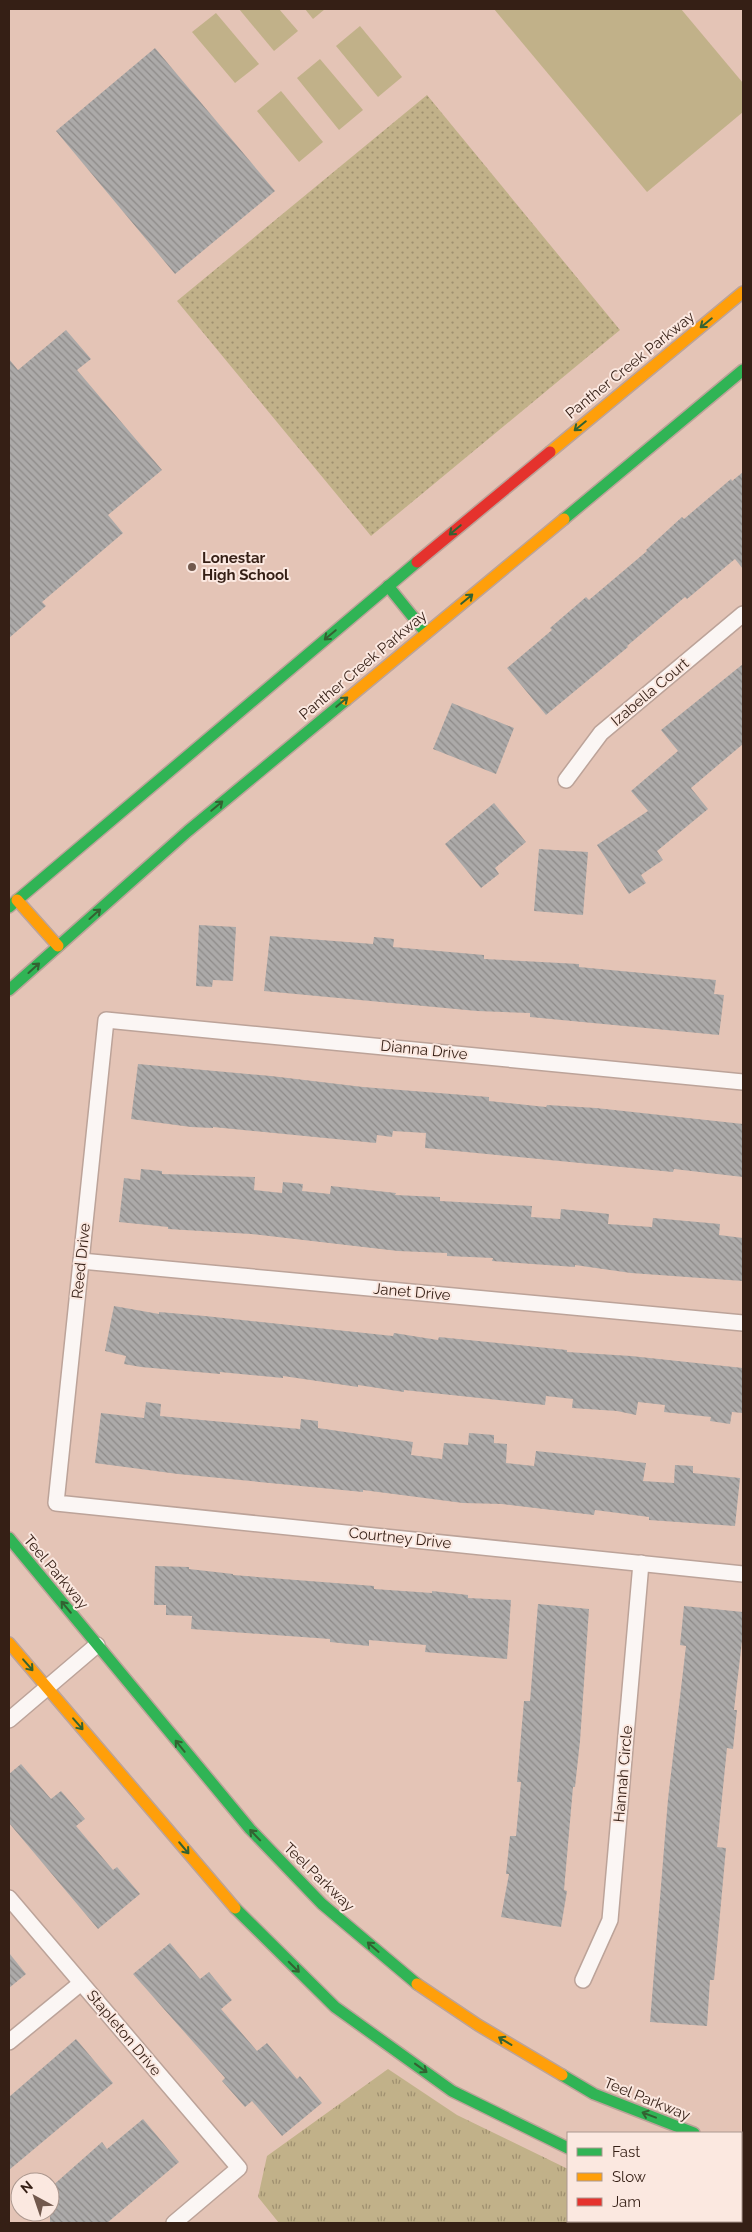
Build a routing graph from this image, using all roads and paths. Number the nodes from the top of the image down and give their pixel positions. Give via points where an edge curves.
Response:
1 (743, 292) edge
2 (743, 370) edge
3 (388, 586) junction
4 (743, 614) edge
5 (426, 632) junction
6 (566, 780) dead end
7 (13, 903) edge
8 (58, 946) junction
9 (9, 990) edge
10 (106, 1020) joint
11 (743, 1082) edge
12 (81, 1261) junction
13 (743, 1323) edge
14 (56, 1502) joint
15 (9, 1538) edge
16 (641, 1563) junction
17 (743, 1574) edge
18 (9, 1643) edge
19 (96, 1644) junction
20 (47, 1687) junction
21 (9, 1720) edge
22 (9, 1898) edge
23 (583, 1980) dead end
24 (81, 1983) junction
25 (9, 2042) edge
26 (691, 2132) edge
27 (567, 2148) edge
28 (743, 2206) edge
29 (742, 2215) edge
30 (174, 2223) edge

1 -> 3 main road, Panther Creek Parkway
5 -> 2 main road, Panther Creek Parkway
3 - 5 main road
3 -> 7 main road, Panther Creek Parkway
4 - 6 street, Izabella Court via 602,733
8 -> 5 main road, Panther Creek Parkway via 188,831
7 - 8 main road
9 -> 8 main road, Panther Creek Parkway
10 - 11 street, Dianna Drive
10 - 12 street, Reed Drive
12 - 13 street, Janet Drive
12 - 14 street, Reed Drive
14 - 16 street, Courtney Drive
19 -> 15 main road, Teel Parkway
16 - 17 street, Courtney Drive
16 - 23 street, Hannah Circle via 610,1920
18 -> 20 main road
19 - 20 street
26 -> 19 main road, Teel Parkway via 594,2094 478,2025 411,1980 322,1904 250,1829
20 - 21 street
20 -> 27 main road via 234,1907 335,2007 452,2091
22 - 24 street, Stapleton Drive
24 - 25 street
24 - 30 street, Stapleton Drive via 239,2168
28 - 29 street

